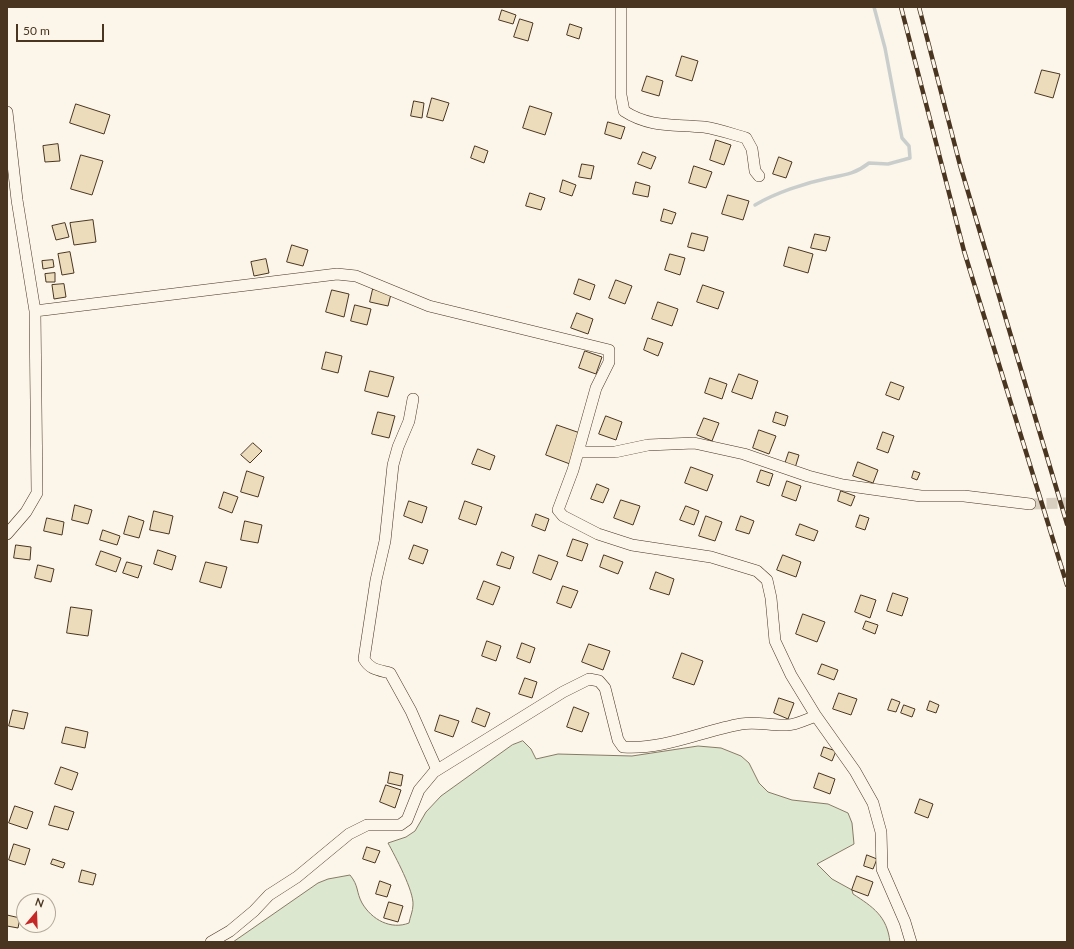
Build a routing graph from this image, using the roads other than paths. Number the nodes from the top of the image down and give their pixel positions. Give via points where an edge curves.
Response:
1 (621, 7) edge
2 (7, 112) edge
3 (759, 176) dead end
4 (35, 311) junction
5 (413, 399) dead end
6 (578, 452) junction
7 (1030, 504) tunnel mouth
8 (7, 534) edge
9 (816, 716) junction
10 (437, 770) junction
11 (211, 942) edge
12 (911, 942) edge

1 - 3 street via 621,95 624,111 648,123 705,128 746,138 752,149 755,172
2 - 4 street via 17,200
4 - 6 street via 330,275 356,276 429,306 609,350 609,362 596,388
4 - 8 street via 37,493 26,512
5 - 10 street via 409,421 393,465 385,541 376,580 364,659 374,670 390,673 411,711
6 - 7 street via 615,452 648,446 694,443 744,454 843,485 921,496 964,496
6 - 9 street via 558,510 563,516 598,534 632,545 711,557 757,571 767,580 775,641 791,675
9 - 10 street via 789,725 757,722 663,744 637,748 623,747 618,740 605,688 599,681 589,679 563,692
9 - 12 street via 855,771 873,803 881,832 882,869
10 - 11 street via 419,790 407,820 400,824 367,825 349,834 297,877 268,895 230,931

